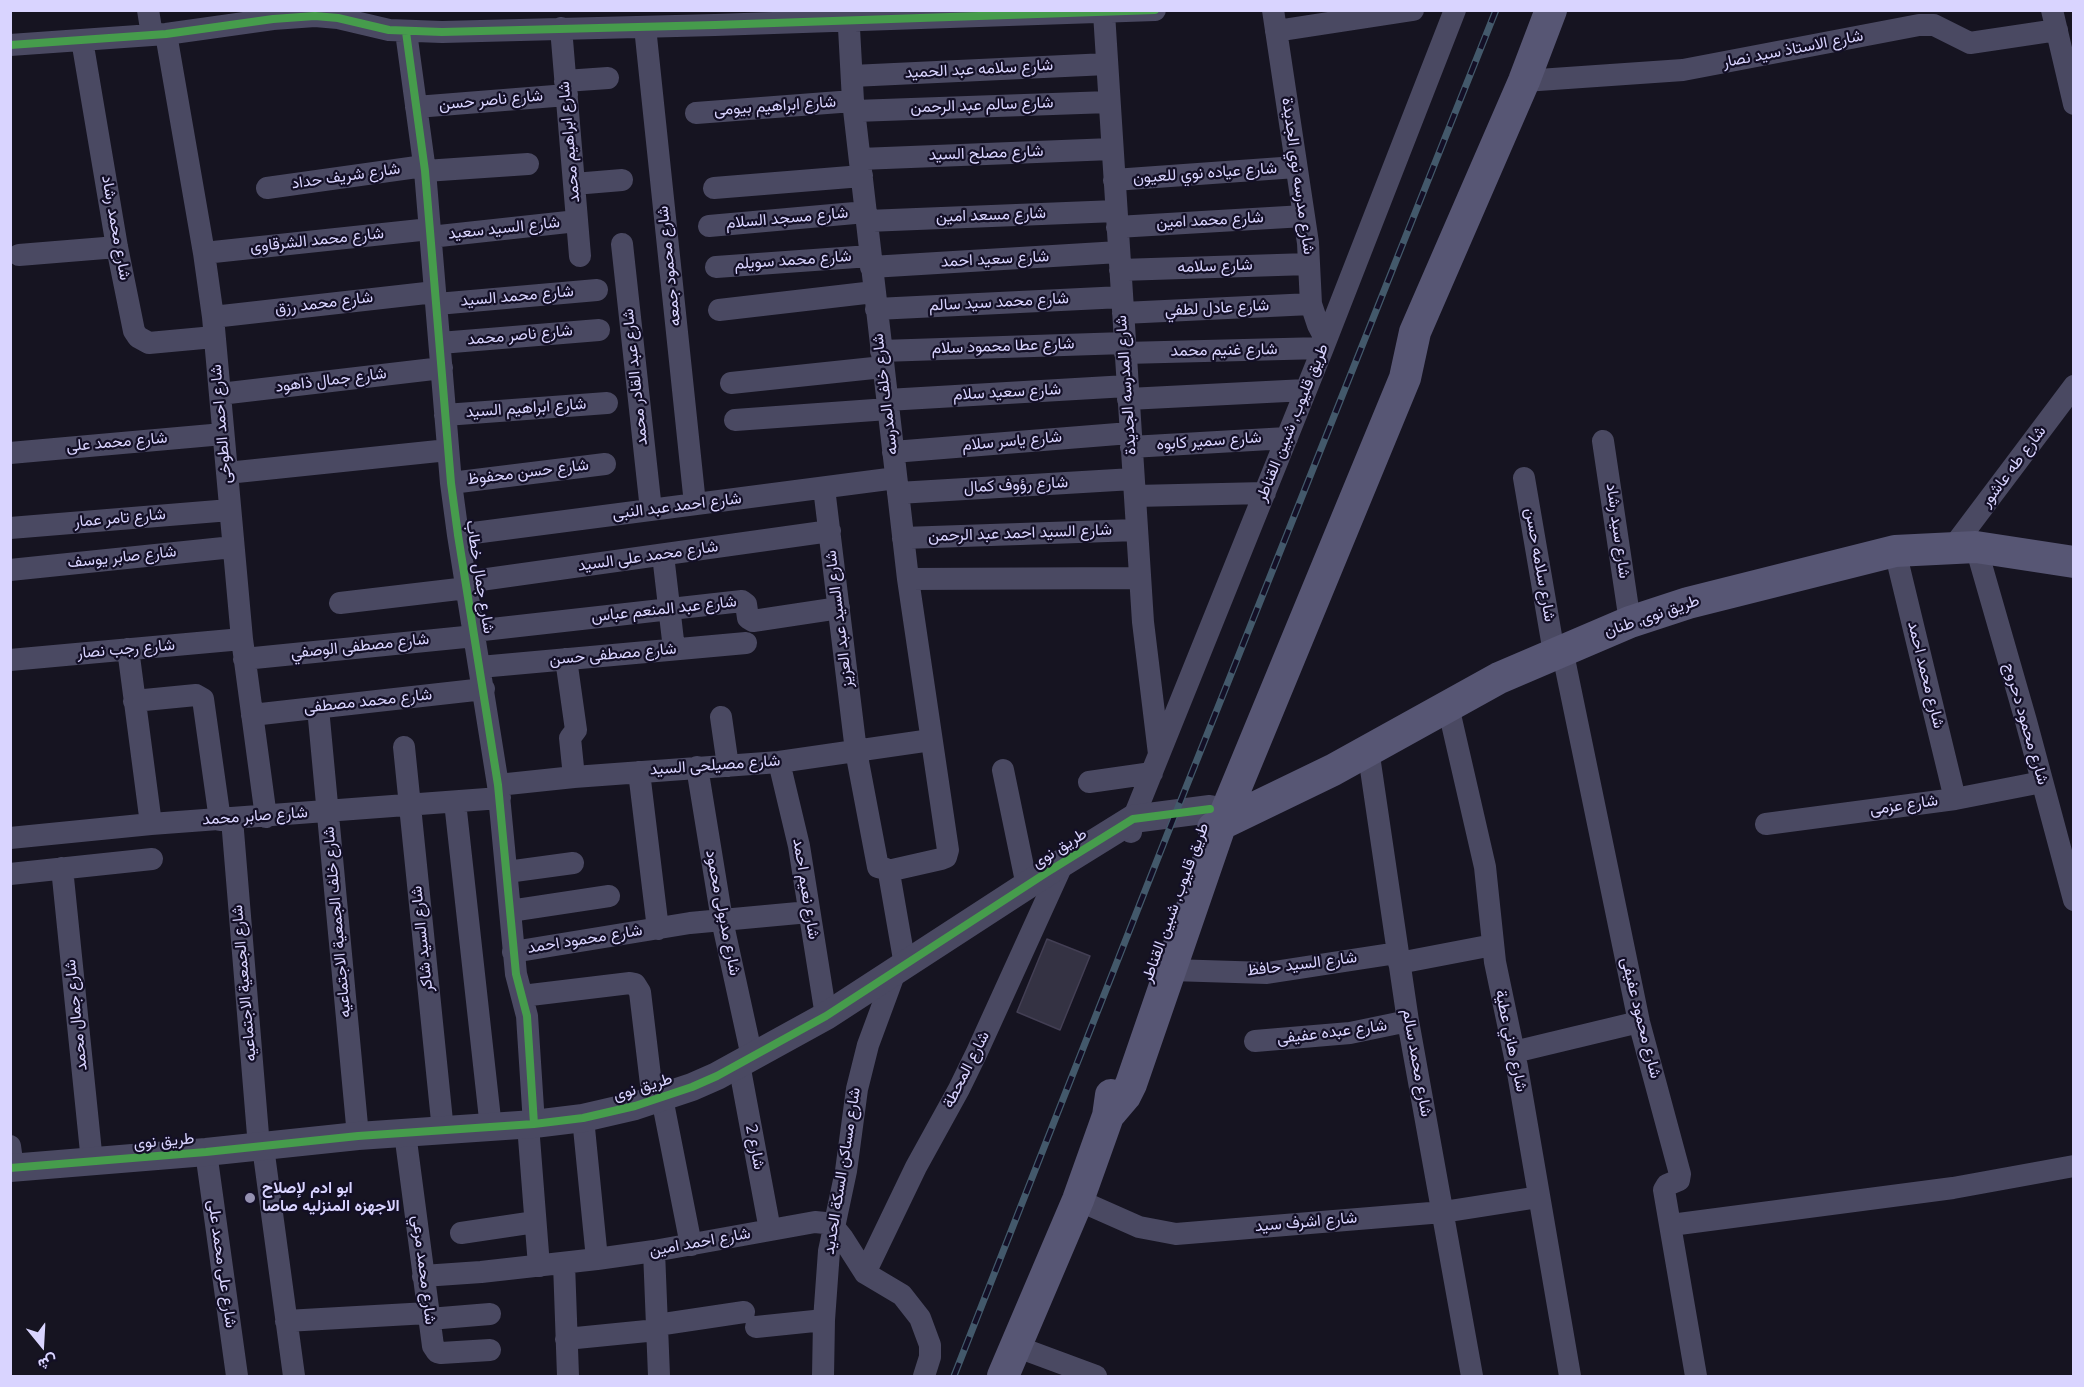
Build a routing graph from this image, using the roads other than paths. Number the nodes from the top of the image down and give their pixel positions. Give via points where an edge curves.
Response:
1 (148, 10) edge
2 (1155, 10) edge
3 (1413, 10) edge
4 (1455, 10) edge
5 (1551, 10) edge
6 (1041, 12) edge
7 (1104, 13) junction
8 (338, 14) edge
9 (1362, 14) edge
10 (848, 16) edge
11 (237, 17) edge
12 (715, 18) edge
13 (618, 19) edge
14 (2054, 20) edge
15 (1274, 21) edge
16 (645, 27) junction
17 (561, 28) junction
18 (406, 32) junction
19 (159, 34) junction
20 (82, 40) junction
21 (10, 45) edge
22 (1107, 64) junction
23 (852, 76) junction
24 (608, 78) dead end
25 (1524, 81) junction
26 (566, 88) junction
27 (1109, 102) junction
28 (2073, 104) edge
29 (854, 106) junction
30 (416, 107) junction
31 (696, 113) dead end
32 (1112, 149) junction
33 (528, 164) dead end
34 (1296, 167) junction
35 (424, 168) junction
36 (861, 168) junction
37 (622, 180) dead end
38 (1114, 180) junction
39 (574, 184) junction
40 (267, 188) dead end
41 (714, 188) dead end
42 (1304, 216) junction
43 (866, 217) junction
44 (1116, 219) junction
45 (577, 221) junction
46 (709, 226) dead end
47 (430, 233) junction
48 (622, 244) dead end
49 (117, 247) junction
50 (204, 253) junction
51 (19, 255) dead end
52 (580, 256) dead end
53 (871, 261) junction
54 (1120, 261) junction
55 (1309, 264) junction
56 (716, 267) dead end
57 (597, 290) dead end
58 (436, 298) junction
59 (875, 301) junction
60 (1311, 304) junction
61 (1122, 305) junction
62 (719, 310) dead end
63 (214, 327) junction
64 (599, 330) dead end
65 (440, 343) junction
66 (1324, 344) junction
67 (1125, 348) junction
68 (882, 359) junction
69 (442, 368) junction
70 (731, 383) dead end
71 (2073, 386) edge
72 (1306, 390) junction
73 (1128, 392) junction
74 (220, 394) junction
75 (607, 403) dead end
76 (888, 404) junction
77 (445, 415) junction
78 (735, 420) dead end
79 (223, 434) junction
80 (1287, 438) junction
81 (1131, 440) junction
82 (1604, 441) dead end
83 (448, 450) junction
84 (893, 452) junction
85 (10, 453) edge
86 (605, 464) dead end
87 (227, 472) junction
88 (1524, 477) dead end
89 (451, 483) junction
90 (897, 485) junction
91 (824, 488) junction
92 (1134, 488) junction
93 (1265, 493) junction
94 (695, 504) junction
95 (230, 510) junction
96 (651, 510) junction
97 (10, 528) edge
98 (1137, 530) junction
99 (830, 531) junction
100 (458, 535) junction
101 (903, 538) junction
102 (233, 547) junction
103 (1965, 547) junction
104 (1895, 551) junction
105 (663, 555) junction
106 (2073, 562) edge
107 (10, 570) edge
108 (1140, 578) junction
109 (908, 579) junction
110 (467, 585) junction
111 (340, 603) dead end
112 (839, 608) junction
113 (669, 610) junction
114 (1630, 622) junction
115 (475, 634) junction
116 (746, 643) dead end
117 (128, 649) junction
118 (243, 649) junction
119 (674, 649) junction
120 (1558, 651) junction
121 (566, 659) junction
122 (10, 660) edge
123 (482, 678) junction
124 (134, 701) junction
125 (1448, 706) junction
126 (318, 708) junction
127 (252, 715) junction
128 (721, 717) dead end
129 (931, 740) junction
130 (404, 747) dead end
131 (1368, 749) junction
132 (856, 751) junction
133 (779, 762) junction
134 (1155, 765) junction
135 (728, 766) junction
136 (697, 767) junction
137 (1003, 770) dead end
138 (639, 772) junction
139 (574, 777) junction
140 (1089, 782) dead end
141 (2042, 782) junction
142 (499, 791) junction
143 (1955, 799) junction
144 (455, 802) junction
145 (410, 806) junction
146 (327, 812) junction
147 (266, 817) junction
148 (1215, 818) junction
149 (226, 819) junction
150 (151, 824) junction
151 (1766, 824) dead end
152 (1126, 829) junction
153 (10, 838) edge
154 (152, 859) dead end
155 (573, 863) dead end
156 (1063, 863) junction
157 (62, 868) junction
158 (888, 871) junction
159 (507, 872) junction
160 (10, 873) edge
161 (1027, 886) junction
162 (609, 896) dead end
163 (2073, 900) edge
164 (510, 911) junction
165 (809, 912) junction
166 (722, 920) junction
167 (658, 929) junction
168 (1492, 945) junction
169 (513, 952) junction
170 (1398, 958) junction
171 (900, 969) junction
172 (1171, 970) junction
173 (522, 996) junction
174 (826, 1017) junction
175 (1408, 1021) junction
176 (1639, 1022) junction
177 (1255, 1041) dead end
178 (1514, 1052) junction
179 (746, 1061) junction
180 (658, 1099) junction
181 (1108, 1116) junction
182 (583, 1118) junction
183 (531, 1124) junction
184 (491, 1128) junction
185 (443, 1131) junction
186 (405, 1133) junction
187 (358, 1136) junction
188 (261, 1147) junction
189 (206, 1152) junction
190 (11, 1161) edge
191 (92, 1162) junction
192 (2073, 1166) edge
193 (1539, 1197) junction
194 (1078, 1200) junction
195 (1443, 1212) junction
196 (535, 1222) junction
197 (1671, 1225) junction
198 (834, 1227) junction
199 (770, 1230) junction
200 (461, 1233) dead end
201 (691, 1245) junction
202 (654, 1251) junction
203 (597, 1259) junction
204 (564, 1263) junction
205 (538, 1266) junction
206 (865, 1273) junction
207 (423, 1276) junction
208 (490, 1314) dead end
209 (429, 1316) junction
210 (824, 1320) junction
211 (286, 1321) junction
212 (657, 1328) junction
213 (566, 1339) junction
214 (1015, 1346) junction
215 (490, 1350) dead end
216 (237, 1377) edge
217 (294, 1377) edge
218 (568, 1377) edge
219 (659, 1377) edge
220 (823, 1377) edge
221 (924, 1377) edge
222 (1003, 1377) edge
223 (1096, 1377) edge
224 (1472, 1377) edge
225 (1570, 1377) edge
226 (1696, 1377) edge

1 - 19 street, شارع احمد الطوخى
2 - 7 street
3 - 9 street
4 - 66 street, طريق قليوب, شبين القناطر
5 - 25 main road, طريق قليوب, شبين القناطر
6 - 7 street
6 - 10 street
7 - 22 street, شارع المدرسه الجديدة
8 - 11 street
8 - 18 street via 372,27
9 - 15 street
10 - 12 street
10 - 23 street, شارع خلف المدرسه
11 - 19 street
12 - 16 street
13 - 16 street
13 - 17 street
14 - 25 street, شارع الاستاذ سيد نصار via 1970,43 1934,25 1919,25 1683,70
14 - 28 street
15 - 34 street, شارع مدرسه نوي الجديدة
16 - 94 street, شارع محمود جمعه
17 - 18 street
17 - 26 street, شارع ابراهيم محمد
18 - 30 street, شارع جمال خطاب
19 - 20 street
19 - 50 street, شارع احمد الطوخى
20 - 21 street
20 - 49 street, شارع محمد رشاد
22 - 23 street, شارع سلامه عبد الحميد
22 - 27 street, شارع المدرسه الجديدة
23 - 29 street, شارع خلف المدرسه
24 - 26 street, شارع ناصر حسن
25 - 148 main road, طريق قليوب, شبين القناطر via 1415,332 1386,371
26 - 30 street, شارع ناصر حسن
26 - 39 street, شارع ابراهيم محمد
27 - 29 street, شارع سالم عبد الرحمن
27 - 32 street, شارع المدرسه الجديدة
29 - 31 street, شارع ابراهيم بيومى
29 - 36 street, شارع خلف المدرسه
30 - 35 street, شارع جمال خطاب
32 - 36 street, شارع مصلح السيد
32 - 38 street, شارع المدرسه الجديدة
33 - 35 street, شارع شريف حداد
34 - 38 street, شارع عياده نوي للعيون
34 - 42 street, شارع مدرسه نوي الجديدة
35 - 40 street, شارع شريف حداد
35 - 47 street, شارع جمال خطاب
36 - 41 street, شارع مصلح السيد
36 - 43 street, شارع خلف المدرسه
37 - 39 street
38 - 44 street, شارع المدرسه الجديدة
39 - 45 street, شارع ابراهيم محمد
42 - 44 street, شارع محمد امين
42 - 55 street, شارع مدرسه نوي الجديدة
43 - 44 street, شارع مسعد امين
43 - 46 street, شارع مسجد السلام
43 - 53 street, شارع خلف المدرسه
44 - 54 street, شارع المدرسه الجديدة
45 - 47 street, شارع السيد سعيد
45 - 52 street, شارع ابراهيم محمد
47 - 50 street, شارع محمد الشرقاوى
47 - 58 street, شارع جمال خطاب
48 - 96 street, شارع عبد القادر محمد
49 - 51 street
49 - 63 street, شارع محمد رشاد via 138,338 149,343
50 - 63 street, شارع احمد الطوخى
53 - 54 street, شارع سعيد احمد
53 - 56 street, شارع محمد سويلم
53 - 59 street, شارع خلف المدرسه
54 - 55 street, شارع سلامه
54 - 61 street, شارع المدرسه الجديدة
55 - 60 street, شارع مدرسه نوي الجديدة
57 - 58 street, شارع محمد السيد
58 - 63 street, شارع محمد رزق
58 - 65 street, شارع جمال خطاب
59 - 61 street, شارع محمد سيد سالم
59 - 62 street, شارع محمد سيد سالم
59 - 68 street, شارع خلف المدرسه
60 - 61 street, شارع عادل لطفي
60 - 66 street, شارع مدرسه نوي الجديدة
61 - 67 street, شارع المدرسه الجديدة
63 - 74 street, شارع احمد الطوخى
64 - 65 street, شارع ناصر محمد
65 - 69 street, شارع جمال خطاب
66 - 67 street, شارع غنيم محمد
66 - 72 street, طريق قليوب, شبين القناطر
67 - 68 street, شارع عطا محمود سلام
67 - 73 street, شارع المدرسه الجديدة
68 - 70 street, شارع عطا محمود سلام
68 - 76 street, شارع خلف المدرسه
69 - 74 street, شارع جمال ذاهود
69 - 77 street, شارع جمال خطاب
71 - 103 street, شارع طه عاشور
72 - 73 street, شارع سعيد سلام
72 - 80 street, طريق قليوب, شبين القناطر
73 - 76 street, شارع سعيد سلام
73 - 81 street, شارع المدرسه الجديدة
74 - 79 street, شارع احمد الطوخى
75 - 77 street, شارع ابراهيم السيد
76 - 78 street, شارع سعيد سلام
76 - 84 street, شارع خلف المدرسه
77 - 83 street, شارع جمال خطاب
79 - 85 street, شارع محمد على
79 - 87 street, شارع احمد الطوخى
80 - 81 street, شارع سمير كابوه
80 - 93 street, طريق قليوب, شبين القناطر
81 - 84 street, شارع ياسر سلام
81 - 92 street, شارع المدرسه الجديدة
82 - 114 street, شارع سيد رشاد
83 - 87 street
83 - 89 street, شارع جمال خطاب
84 - 90 street, شارع خلف المدرسه
86 - 89 street, شارع حسن محفوظ
87 - 95 street, شارع احمد الطوخى
88 - 120 street, شارع سلامه حسن
89 - 100 street, شارع جمال خطاب
90 - 91 street, شارع احمد عبد النبى
90 - 92 street, شارع رؤوف كمال
90 - 101 street, شارع خلف المدرسه
91 - 94 street, شارع احمد عبد النبى
91 - 99 street, شارع السيد عبد العزيز
92 - 93 street, شارع رؤوف كمال
92 - 98 street, شارع المدرسه الجديدة
93 - 134 street, طريق قليوب, شبين القناطر
94 - 96 street, شارع احمد عبد النبى
95 - 97 street, شارع تامر عمار
95 - 102 street, شارع احمد الطوخى
96 - 100 street, شارع احمد عبد النبى
98 - 101 street, شارع السيد احمد عبد الرحمن
98 - 108 street, شارع المدرسه الجديدة
99 - 105 street, شارع محمد على السيد
99 - 112 street, شارع السيد عبد العزيز
100 - 110 street, شارع جمال خطاب
101 - 109 street, شارع خلف المدرسه
102 - 107 street, شارع صابر يوسف
102 - 118 street, شارع احمد الطوخى
103 - 104 main road, طريق نوى, طنان
103 - 106 main road, طريق نوى, طنان
103 - 141 street, شارع محمود دحروج via 2026,721
104 - 114 main road, طريق نوى, طنان via 1688,603
104 - 143 street, شارع محمد احمد
105 - 110 street, شارع محمد على السيد
105 - 113 street
108 - 109 street
108 - 134 street, شارع المدرسه الجديدة
109 - 129 street, شارع خلف المدرسه
110 - 111 street, شارع محمد على السيد
110 - 115 street, شارع جمال خطاب
112 - 113 street, شارع عبد المنعم عباس via 753,621 742,601
112 - 132 street, شارع السيد عبد العزيز
113 - 115 street, شارع عبد المنعم عباس
113 - 119 street
114 - 120 main road, طريق نوى, طنان
115 - 118 street, شارع مصطفى الوصفي
115 - 123 street, شارع جمال خطاب
116 - 119 street, شارع مصطفى حسن
117 - 118 street, شارع رجب نصار
117 - 122 street, شارع رجب نصار
117 - 124 street
118 - 127 street, شارع احمد الطوخى
119 - 121 street, شارع مصطفى حسن
120 - 125 main road, طريق نوى, طنان
120 - 176 street, شارع محمود عفيفى
121 - 123 street, شارع مصطفى حسن
121 - 139 street via 576,730 570,735
123 - 126 street, شارع محمد مصطفى
123 - 142 street, شارع جمال خطاب
124 - 149 street via 196,695 204,699
124 - 150 street
125 - 131 main road, طريق نوى, طنان
125 - 168 street, شارع هاني عطية via 1483,858
126 - 127 street, شارع محمد مصطفى
126 - 146 street, شارع خلف الجمعية الاجتماعيه
127 - 147 street, شارع احمد الطوخى
128 - 135 street
129 - 132 street, شارع مصيلحى السيد
129 - 158 street, شارع خلف المدرسه via 946,857
130 - 145 street, شارع السيد شاكر
131 - 148 main road, طريق نوى, طنان via 1263,802
131 - 170 street, شارع محمد سالم
132 - 133 street, شارع مصيلحى السيد
132 - 158 street, شارع السيد عبد العزيز via 878,867
133 - 135 street, شارع مصيلحى السيد
133 - 165 street, شارع نعيم احمد via 799,846
134 - 140 street
134 - 152 street, طريق قليوب, شبين القناطر
135 - 136 street, شارع مصيلحى السيد
136 - 138 street, شارع مصيلحى السيد
136 - 166 street, شارع مدبولى محمود
137 - 161 street
138 - 139 street, شارع مصيلحى السيد
138 - 167 street
139 - 142 street, شارع مصيلحى السيد
141 - 143 street, شارع عزمى
141 - 163 street, شارع محمود دحروج
142 - 144 street, شارع صابر محمد
142 - 159 street, شارع جمال خطاب
143 - 151 street, شارع عزمى
144 - 145 street, شارع صابر محمد
144 - 184 street
145 - 146 street, شارع صابر محمد
145 - 185 street, شارع السيد شاكر
146 - 147 street, شارع صابر محمد
146 - 187 street, شارع خلف الجمعية الاجتماعيه
147 - 149 street, شارع صابر محمد
148 - 152 street, طريق نوى
148 - 172 main road, طريق قليوب, شبين القناطر
148 - 181 main road, طريق قليوب, شبين القناطر via 1113,1084
149 - 150 street, شارع صابر محمد
149 - 188 street, شارع الجمعية الاجتماعيه
150 - 153 street, شارع صابر محمد
152 - 156 street, طريق نوى
154 - 157 street
155 - 159 street
156 - 161 street, طريق نوى
156 - 206 street, شارع المحطة via 959,1089
157 - 160 street
157 - 191 street, شارع جمال محمد
158 - 171 street
159 - 164 street, شارع جمال خطاب
161 - 171 street, طريق نوى
162 - 164 street
164 - 169 street, شارع جمال خطاب
165 - 166 street, شارع محمود احمد
165 - 174 street, شارع نعيم احمد
166 - 167 street, شارع محمود احمد
166 - 179 street, شارع مدبولى محمود
167 - 169 street, شارع محمود احمد
168 - 170 street, شارع السيد حافظ
168 - 178 street, شارع هاني عطية
169 - 173 street, شارع جمال خطاب
170 - 172 street, شارع السيد حافظ via 1267,973
170 - 175 street, شارع محمد سالم
171 - 174 street, طريق نوى
171 - 198 street, شارع مساكن السكة الحديد via 861,1067
172 - 181 main road, طريق قليوب, شبين القناطر via 1131,1084
173 - 180 street via 630,982 638,987
173 - 183 street, شارع جمال خطاب via 527,1016
174 - 179 street, طريق نوى
175 - 177 street, شارع عبده عفيفى via 1350,1033
175 - 195 street, شارع محمد سالم
176 - 178 street
176 - 197 street, شارع محمود عفيفى via 1680,1174 1677,1182 1665,1188
178 - 193 street, شارع هاني عطية
179 - 180 street, طريق نوى
179 - 199 street, شارع 2
180 - 182 street, طريق نوى
180 - 201 street
181 - 194 main road, طريق قليوب, شبين القناطر
182 - 183 street, طريق نوى
182 - 203 street
183 - 184 street, طريق نوى
183 - 196 street, شارع جمال خطاب
184 - 185 street, طريق نوى
185 - 186 street, طريق نوى
186 - 187 street, طريق نوى
186 - 207 street, شارع محمد مرعي
187 - 188 street, طريق نوى
188 - 189 street, طريق نوى
188 - 211 street, شارع الجمعية الاجتماعيه
189 - 191 street, طريق نوى
189 - 216 street, شارع على محمد على
190 - 191 street, طريق نوى
192 - 197 street via 1953,1188
193 - 195 street, شارع اشرف سيد
193 - 225 street, شارع هاني عطية
194 - 195 street, شارع اشرف سيد via 1139,1227 1176,1234
194 - 214 main road, طريق قليوب, شبين القناطر
195 - 224 street, شارع محمد سالم
196 - 200 street
196 - 205 street, شارع جمال خطاب
197 - 226 street, شارع محمود عفيفى
198 - 199 street, شارع احمد امين via 814,1222
198 - 206 street
198 - 210 street, شارع مساكن السكة الحديد
199 - 201 street, شارع احمد امين
201 - 202 street, شارع احمد امين
202 - 203 street, شارع احمد امين
202 - 212 street
203 - 204 street, شارع احمد امين
204 - 205 street, شارع احمد امين
204 - 213 street
205 - 207 street, شارع احمد امين
206 - 221 street via 912,1305 930,1345
207 - 209 street, شارع محمد مرعي
208 - 209 street
209 - 211 street
209 - 215 street, شارع محمد مرعي via 437,1352
210 - 212 street via 750,1320
210 - 220 street, شارع مساكن السكة الحديد
211 - 217 street, شارع الجمعية الاجتماعيه
212 - 213 street
212 - 219 street
213 - 218 street
214 - 222 main road, طريق قليوب, شبين القناطر
214 - 223 street

